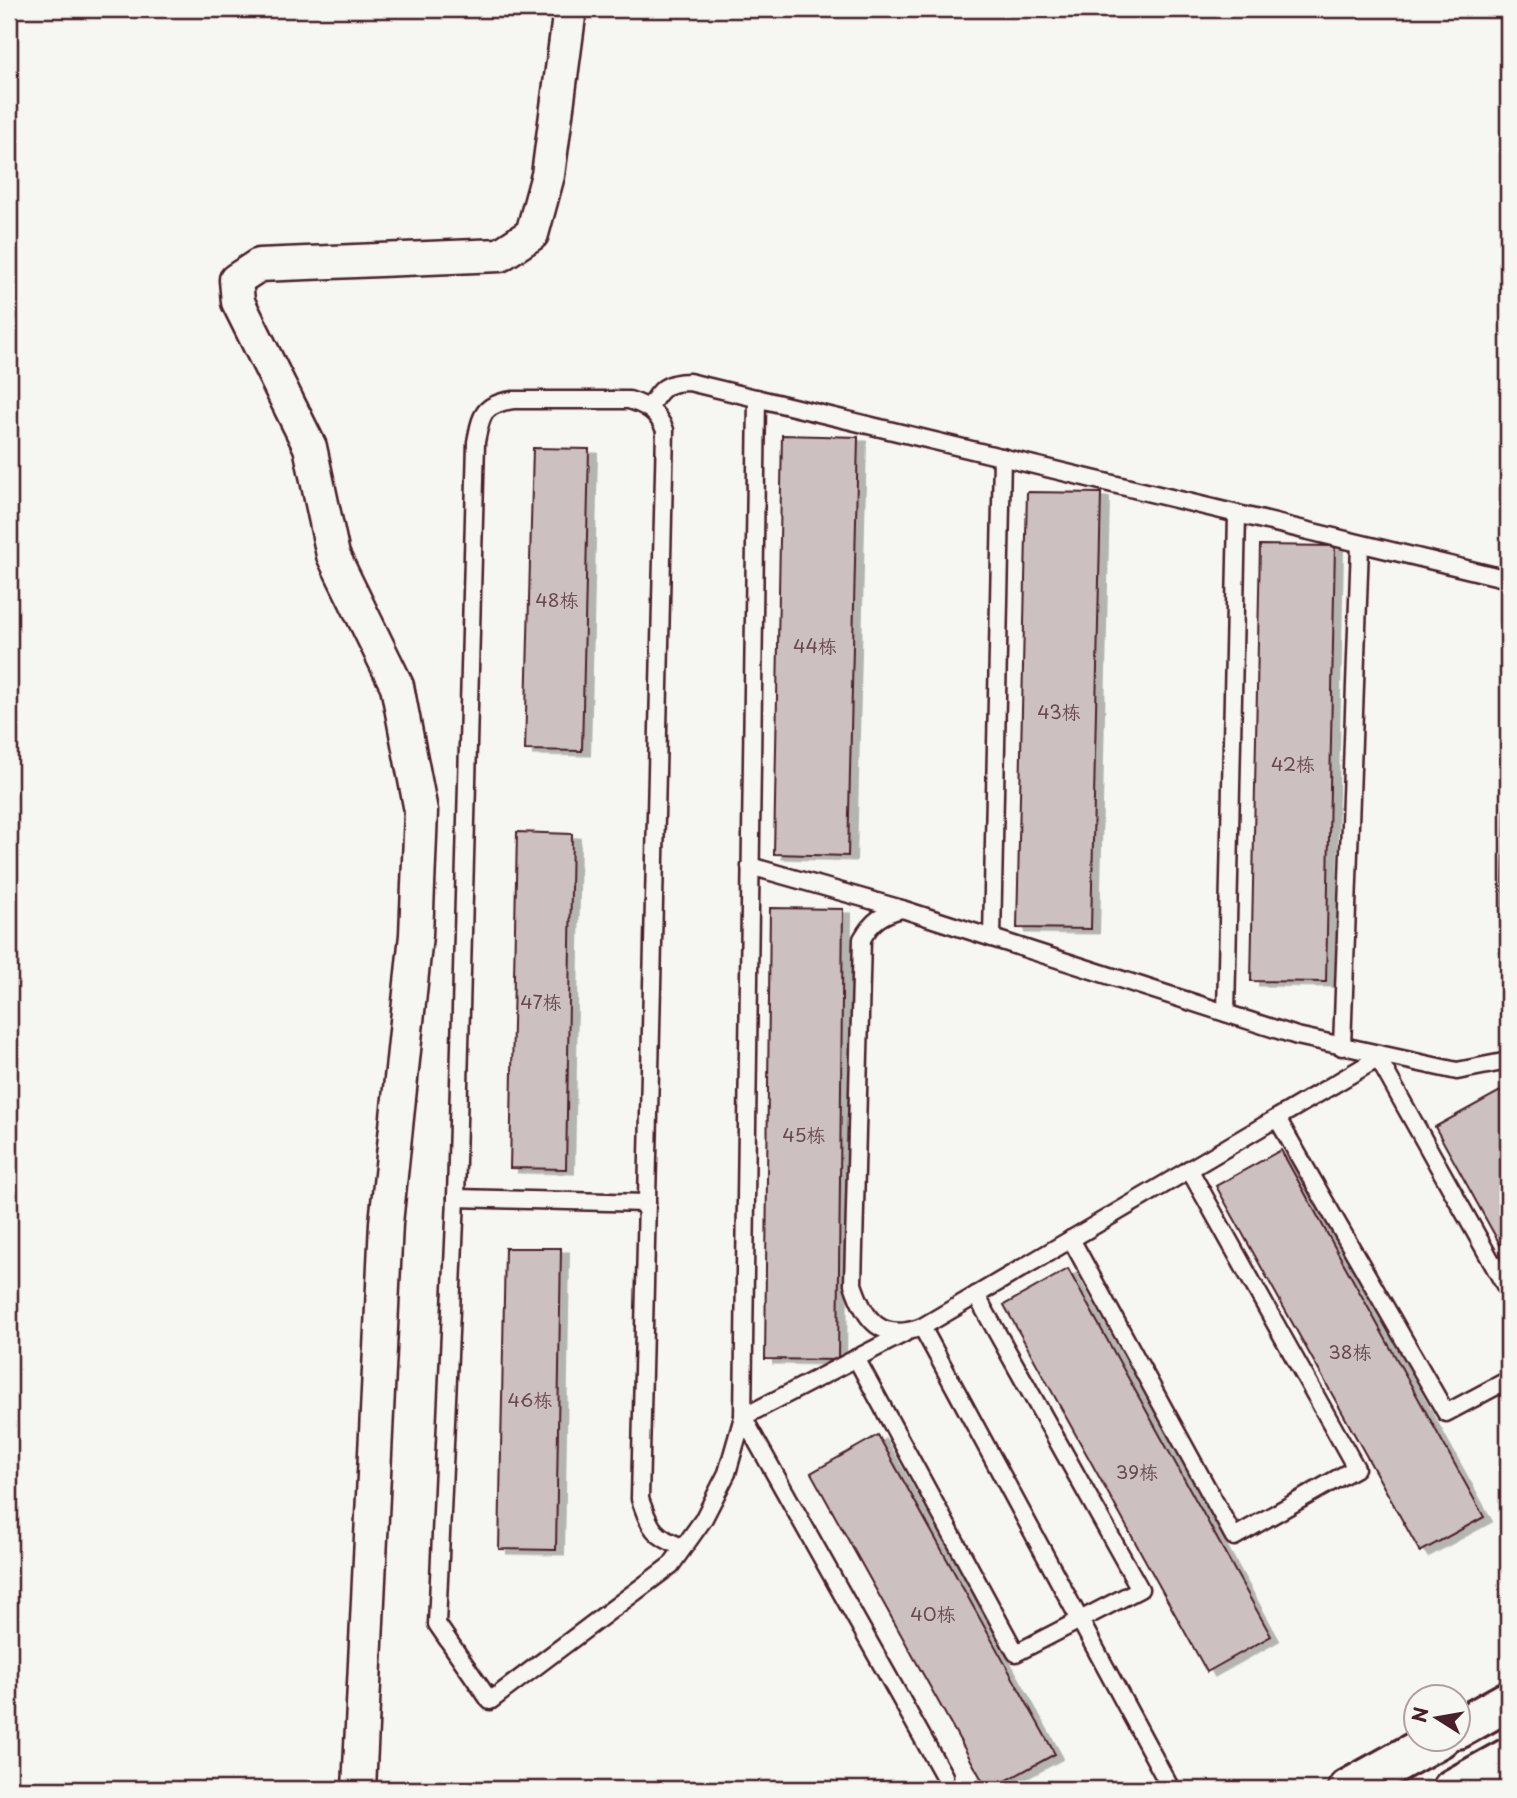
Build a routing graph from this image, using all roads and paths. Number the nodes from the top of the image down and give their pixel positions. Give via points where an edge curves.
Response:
1 (570, 9) edge
2 (757, 398) junction
3 (649, 408) junction
4 (1002, 457) junction
5 (1237, 515) junction
6 (1360, 545) junction
7 (1508, 579) edge
8 (750, 866) junction
9 (902, 909) junction
10 (992, 938) junction
11 (1226, 1013) junction
12 (1342, 1046) junction
13 (1380, 1057) junction
14 (1508, 1061) edge
15 (1277, 1118) junction
16 (1189, 1169) junction
17 (456, 1198) junction
18 (647, 1203) junction
19 (1071, 1239) junction
20 (1508, 1291) edge
21 (976, 1295) junction
22 (922, 1327) junction
23 (905, 1333) junction
24 (856, 1359) junction
25 (1508, 1380) edge
26 (743, 1417) junction
27 (683, 1547) junction
28 (1080, 1620) junction
29 (1508, 1701) edge
30 (1472, 1721) edge
31 (1415, 1752) edge
32 (1508, 1758) edge
33 (944, 1776) dead end
34 (359, 1789) edge
35 (1171, 1789) edge
36 (1348, 1789) edge
37 (1452, 1789) edge

1 - 34 street via 548,175 532,234 500,255 259,265 236,280 238,302 310,447 334,555 397,686 421,811 416,935 386,1223
2 - 3 lane via 675,382 659,391
2 - 4 lane
2 - 8 lane
3 - 17 lane via 629,400 513,400 499,402 481,417 476,442
3 - 18 lane via 659,415 666,430
4 - 5 lane
4 - 10 lane
5 - 6 lane
5 - 11 lane
6 - 7 lane
6 - 12 lane
8 - 9 lane
8 - 26 lane
9 - 10 lane
9 - 23 lane via 870,924 862,939 853,1284 861,1307 875,1323 892,1333
10 - 11 lane
11 - 12 lane
12 - 13 lane
13 - 14 lane via 1457,1070
13 - 15 lane
13 - 20 lane
15 - 16 lane
15 - 25 lane via 1446,1413
16 - 19 lane
16 - 19 lane via 1356,1468 1234,1537
17 - 18 lane
17 - 27 lane via 437,1624 490,1701 671,1565
18 - 27 lane via 640,1499 654,1532
19 - 21 lane
21 - 22 lane
21 - 28 lane via 1140,1589
22 - 23 lane
22 - 28 lane
23 - 24 lane
24 - 26 lane
24 - 28 lane via 1016,1653
26 - 27 lane via 727,1473
26 - 33 lane
28 - 35 lane
29 - 30 main road
31 - 36 main road
32 - 37 main road

